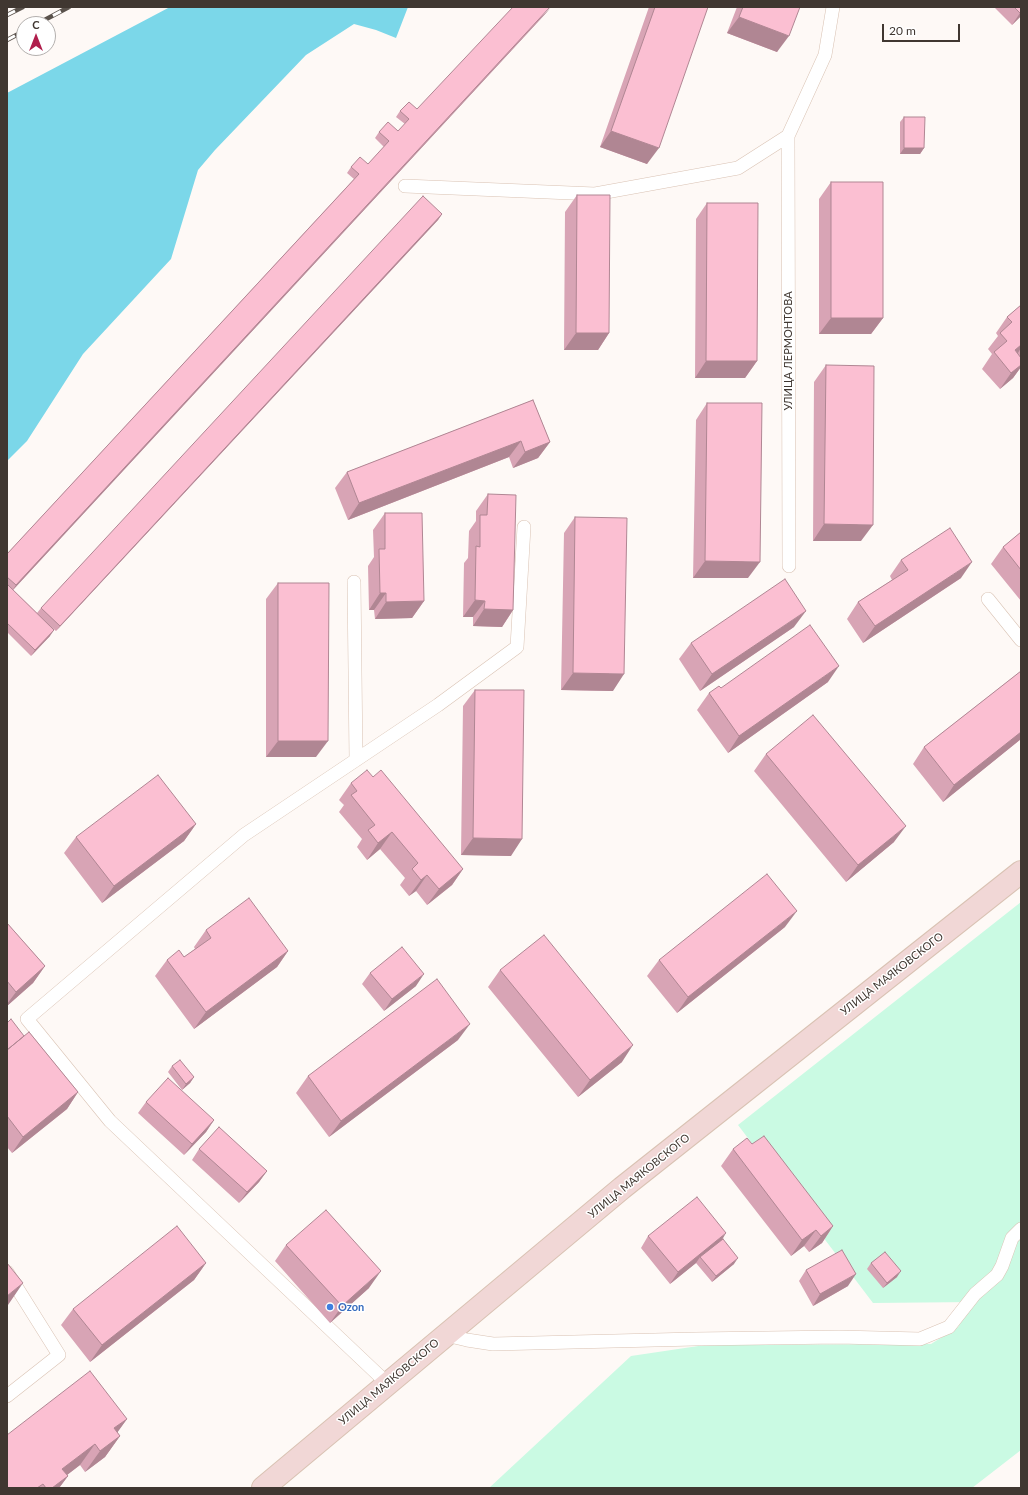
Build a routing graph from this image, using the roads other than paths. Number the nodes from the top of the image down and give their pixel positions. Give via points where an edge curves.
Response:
1 (833, 7) edge
2 (788, 136) junction
3 (405, 186) dead end
4 (524, 527) dead end
5 (789, 566) dead end
6 (354, 582) dead end
7 (988, 599) dead end
8 (1021, 640) edge
9 (356, 760) junction
10 (1021, 872) edge
11 (1021, 1229) edge
12 (7, 1272) edge
13 (446, 1335) junction
14 (388, 1384) junction
15 (7, 1396) edge
16 (263, 1488) edge

1 - 2 lane via 825,55
2 - 3 lane via 738,168 595,194
2 - 5 lane, УЛИЦА ЛЕРМОНТОВА
4 - 9 lane via 517,647 438,705
6 - 9 lane
7 - 8 lane
9 - 14 lane via 244,835 26,1019 110,1121
10 - 13 street, УЛИЦА МАЯКОВСКОГО via 622,1188
11 - 13 lane via 1012,1238 996,1275 975,1294 949,1327 920,1338 702,1338 493,1344
12 - 15 lane via 59,1355
13 - 14 street, УЛИЦА МАЯКОВСКОГО
14 - 16 street, УЛИЦА МАЯКОВСКОГО

